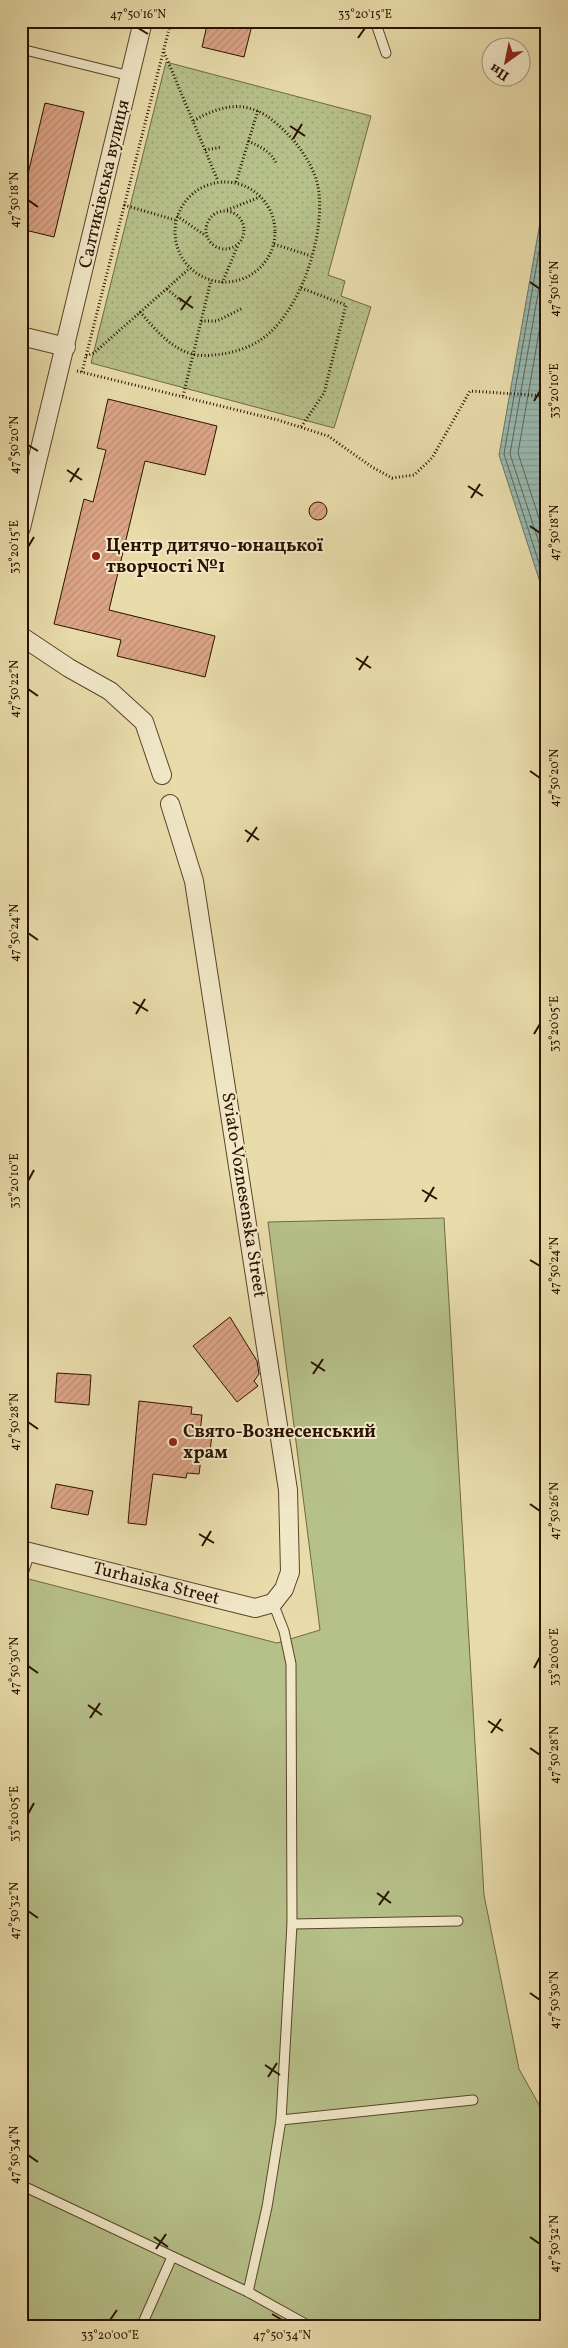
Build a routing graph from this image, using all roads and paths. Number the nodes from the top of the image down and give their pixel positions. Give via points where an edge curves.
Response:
1 (144, 21) edge
2 (171, 21) edge
3 (375, 21) edge
4 (21, 49) edge
5 (164, 50) junction
6 (386, 53) dead end
7 (130, 76) junction
8 (258, 110) junction
9 (193, 121) junction
10 (248, 141) junction
11 (222, 147) dead end
12 (205, 150) junction
13 (277, 164) dead end
14 (218, 180) junction
15 (236, 182) junction
16 (261, 196) junction
17 (124, 205) junction
18 (226, 210) junction
19 (176, 218) junction
20 (206, 237) junction
21 (239, 244) junction
22 (274, 244) junction
23 (311, 256) junction
24 (190, 268) junction
25 (211, 280) junction
26 (222, 283) junction
27 (301, 288) junction
28 (167, 289) junction
29 (181, 301) dead end
30 (243, 308) dead end
31 (140, 312) junction
32 (201, 321) junction
33 (21, 336) edge
34 (66, 347) junction
35 (193, 355) junction
36 (86, 356) junction
37 (62, 367) junction
38 (82, 372) junction
39 (183, 396) junction
40 (547, 396) edge
41 (301, 427) junction
42 (21, 528) edge
43 (21, 636) edge
44 (162, 775) dead end
45 (170, 804) dead end
46 (25, 1551) edge
47 (21, 1579) edge
48 (273, 1603) junction
49 (458, 1921) dead end
50 (292, 1924) junction
51 (473, 2100) dead end
52 (281, 2120) junction
53 (21, 2185) edge
54 (172, 2257) junction
55 (248, 2292) junction
56 (141, 2327) edge
57 (311, 2327) edge

1 - 7 street, Салтиківська вулиця
2 - 5 path
3 - 6 lane
4 - 7 lane
5 - 9 path
5 - 17 path
7 - 34 street, Салтиківська вулиця
8 - 9 path via 227,106
8 - 10 path
8 - 23 path via 288,133 309,163 319,192 319,220
9 - 12 path
10 - 13 path via 264,148
10 - 15 path
11 - 12 path
12 - 14 path
14 - 15 path
14 - 19 path via 197,188 186,199
15 - 16 path
16 - 18 path
16 - 22 path via 276,226
17 - 19 path
17 - 36 path
18 - 20 path via 209,218 205,227
18 - 21 path via 241,219 244,237
19 - 20 path
19 - 24 path via 176,243 181,258
20 - 21 path via 214,247 227,250
21 - 26 path
22 - 23 path
22 - 26 path via 263,265 255,272 232,283
23 - 27 path
24 - 25 path
24 - 28 path
25 - 26 path
25 - 32 path
27 - 35 path via 282,320 261,340 232,352
27 - 41 path via 346,305 324,393
28 - 29 path
28 - 31 path
30 - 32 path via 218,321
31 - 35 path via 170,344
31 - 36 path via 94,353
32 - 35 path
33 - 34 street
34 - 37 street
35 - 39 path
36 - 38 path
37 - 38 path
37 - 42 street
38 - 39 path
39 - 41 path
40 - 41 path via 470,391 432,458 414,475 392,478 328,436
43 - 44 street via 110,691 144,722
45 - 48 street, Sviato-Voznesenska Street via 194,881 288,1490 290,1572 284,1589
46 - 47 lane
46 - 48 street, Turhaiska Street via 255,1608
48 - 50 lane via 284,1631 291,1664
49 - 50 lane
50 - 52 lane
51 - 52 lane
52 - 55 lane via 267,2207
53 - 54 lane
54 - 55 lane
54 - 56 lane
55 - 57 lane

